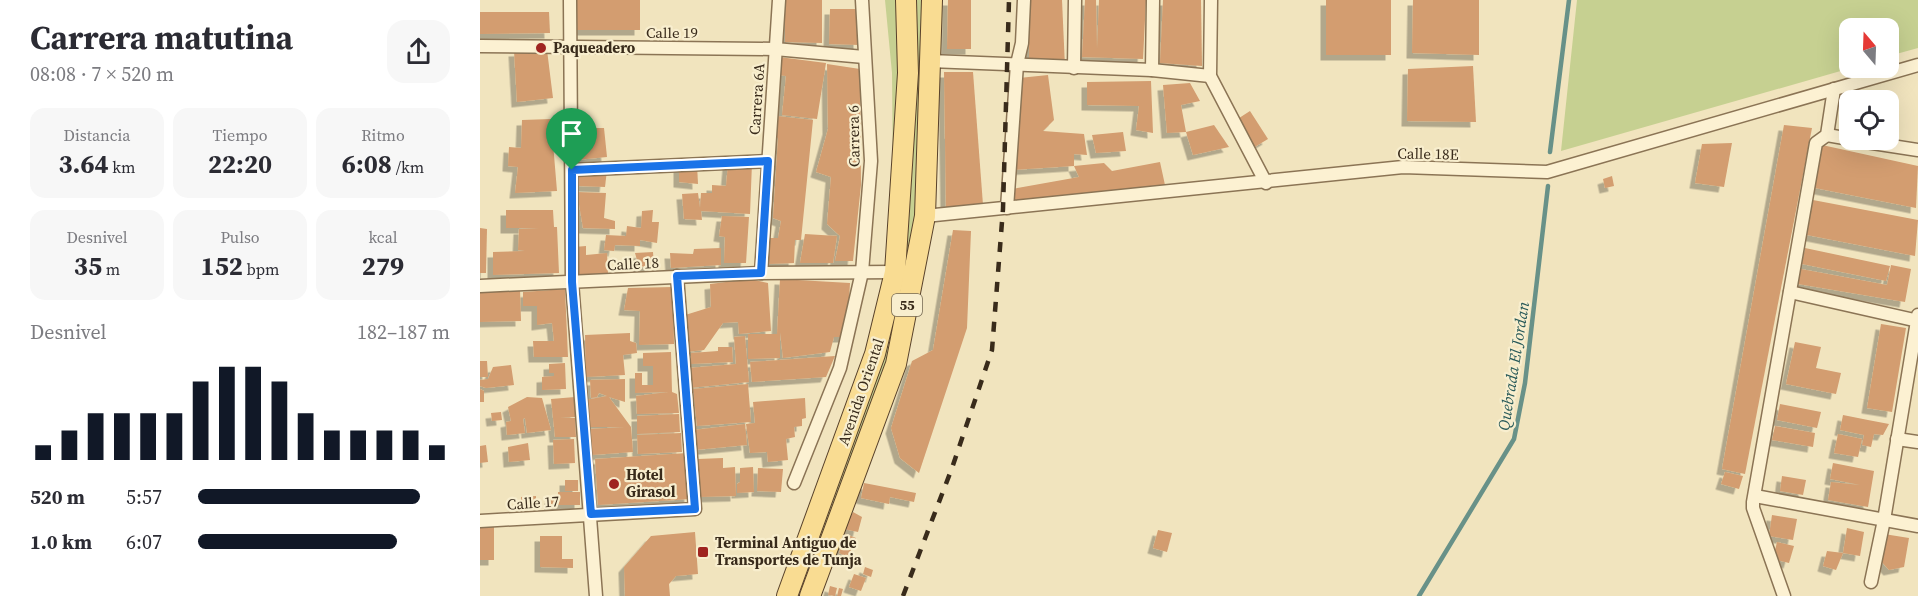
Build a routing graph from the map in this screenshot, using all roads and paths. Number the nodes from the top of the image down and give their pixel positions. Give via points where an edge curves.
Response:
1 (570, 0) edge
2 (779, 0) edge
3 (862, 0) edge
4 (906, 0) edge
5 (932, 0) edge
6 (1024, 0) edge
7 (1075, 0) edge
8 (1153, 0) edge
9 (1211, 0) edge
10 (480, 46) edge
11 (571, 47) junction
12 (776, 49) junction
13 (864, 57) junction
14 (930, 61) junction
15 (1017, 64) junction
16 (1918, 65) edge
17 (1074, 69) junction
18 (1152, 70) junction
19 (1210, 76) junction
20 (1834, 89) junction
21 (1827, 135) junction
22 (1839, 137) edge
23 (1899, 147) edge
24 (1918, 150) edge
25 (768, 161) junction
26 (572, 170) junction
27 (1266, 183) junction
28 (1007, 208) junction
29 (925, 216) junction
30 (862, 272) junction
31 (895, 272) junction
32 (761, 273) junction
33 (677, 276) junction
34 (572, 282) junction
35 (480, 286) edge
36 (1790, 292) junction
37 (1918, 319) edge
38 (1898, 439) junction
39 (1918, 442) edge
40 (794, 483) dead end
41 (1755, 496) junction
42 (591, 514) junction
43 (1884, 520) junction
44 (480, 522) edge
45 (1918, 526) edge
46 (1871, 582) dead end
47 (790, 588) edge
48 (811, 592) edge
49 (596, 596) edge
50 (1784, 596) edge

1 - 11 street
2 - 12 street, Carrera 6A
3 - 13 street, Carrera 6
4 - 31 main road, Avenida Oriental / 55 via 908,73
5 - 14 main road, Avenida Oriental / 55
6 - 15 street
7 - 17 street
8 - 18 street
9 - 19 street
10 - 11 street, Calle 19
11 - 12 street, Calle 19
11 - 26 street
12 - 13 street, Calle 19
12 - 25 street, Carrera 6A
13 - 30 street, Carrera 6 via 871,161
14 - 15 street
14 - 29 main road, Avenida Oriental / 55
15 - 17 street
15 - 28 street
16 - 20 street, Calle 18E
17 - 18 street
18 - 19 street
19 - 27 street
20 - 21 street
20 - 27 street, Calle 18E via 1547,172 1403,167
21 - 22 street
21 - 36 street via 1816,143
23 - 24 street
25 - 26 street
25 - 32 street, Carrera 6A
26 - 34 street
27 - 28 street, Calle 18E
28 - 29 street, Calle 18E
29 - 48 main road, Avenida Oriental / 55 via 896,364
30 - 31 street, Calle 18
30 - 32 street, Calle 18
30 - 40 street via 840,368
31 - 47 main road, Avenida Oriental / 55 via 875,354
32 - 33 street, Calle 18
33 - 34 street, Calle 18
33 - 42 street, Calle 17 via 695,509
34 - 35 street, Calle 18
34 - 42 street
36 - 37 street
36 - 41 street
37 - 38 street
38 - 39 street
38 - 43 street
41 - 43 street
41 - 50 street via 1753,508
42 - 44 street, Calle 17
42 - 49 street
43 - 45 street
43 - 46 street
47 - 48 main road

